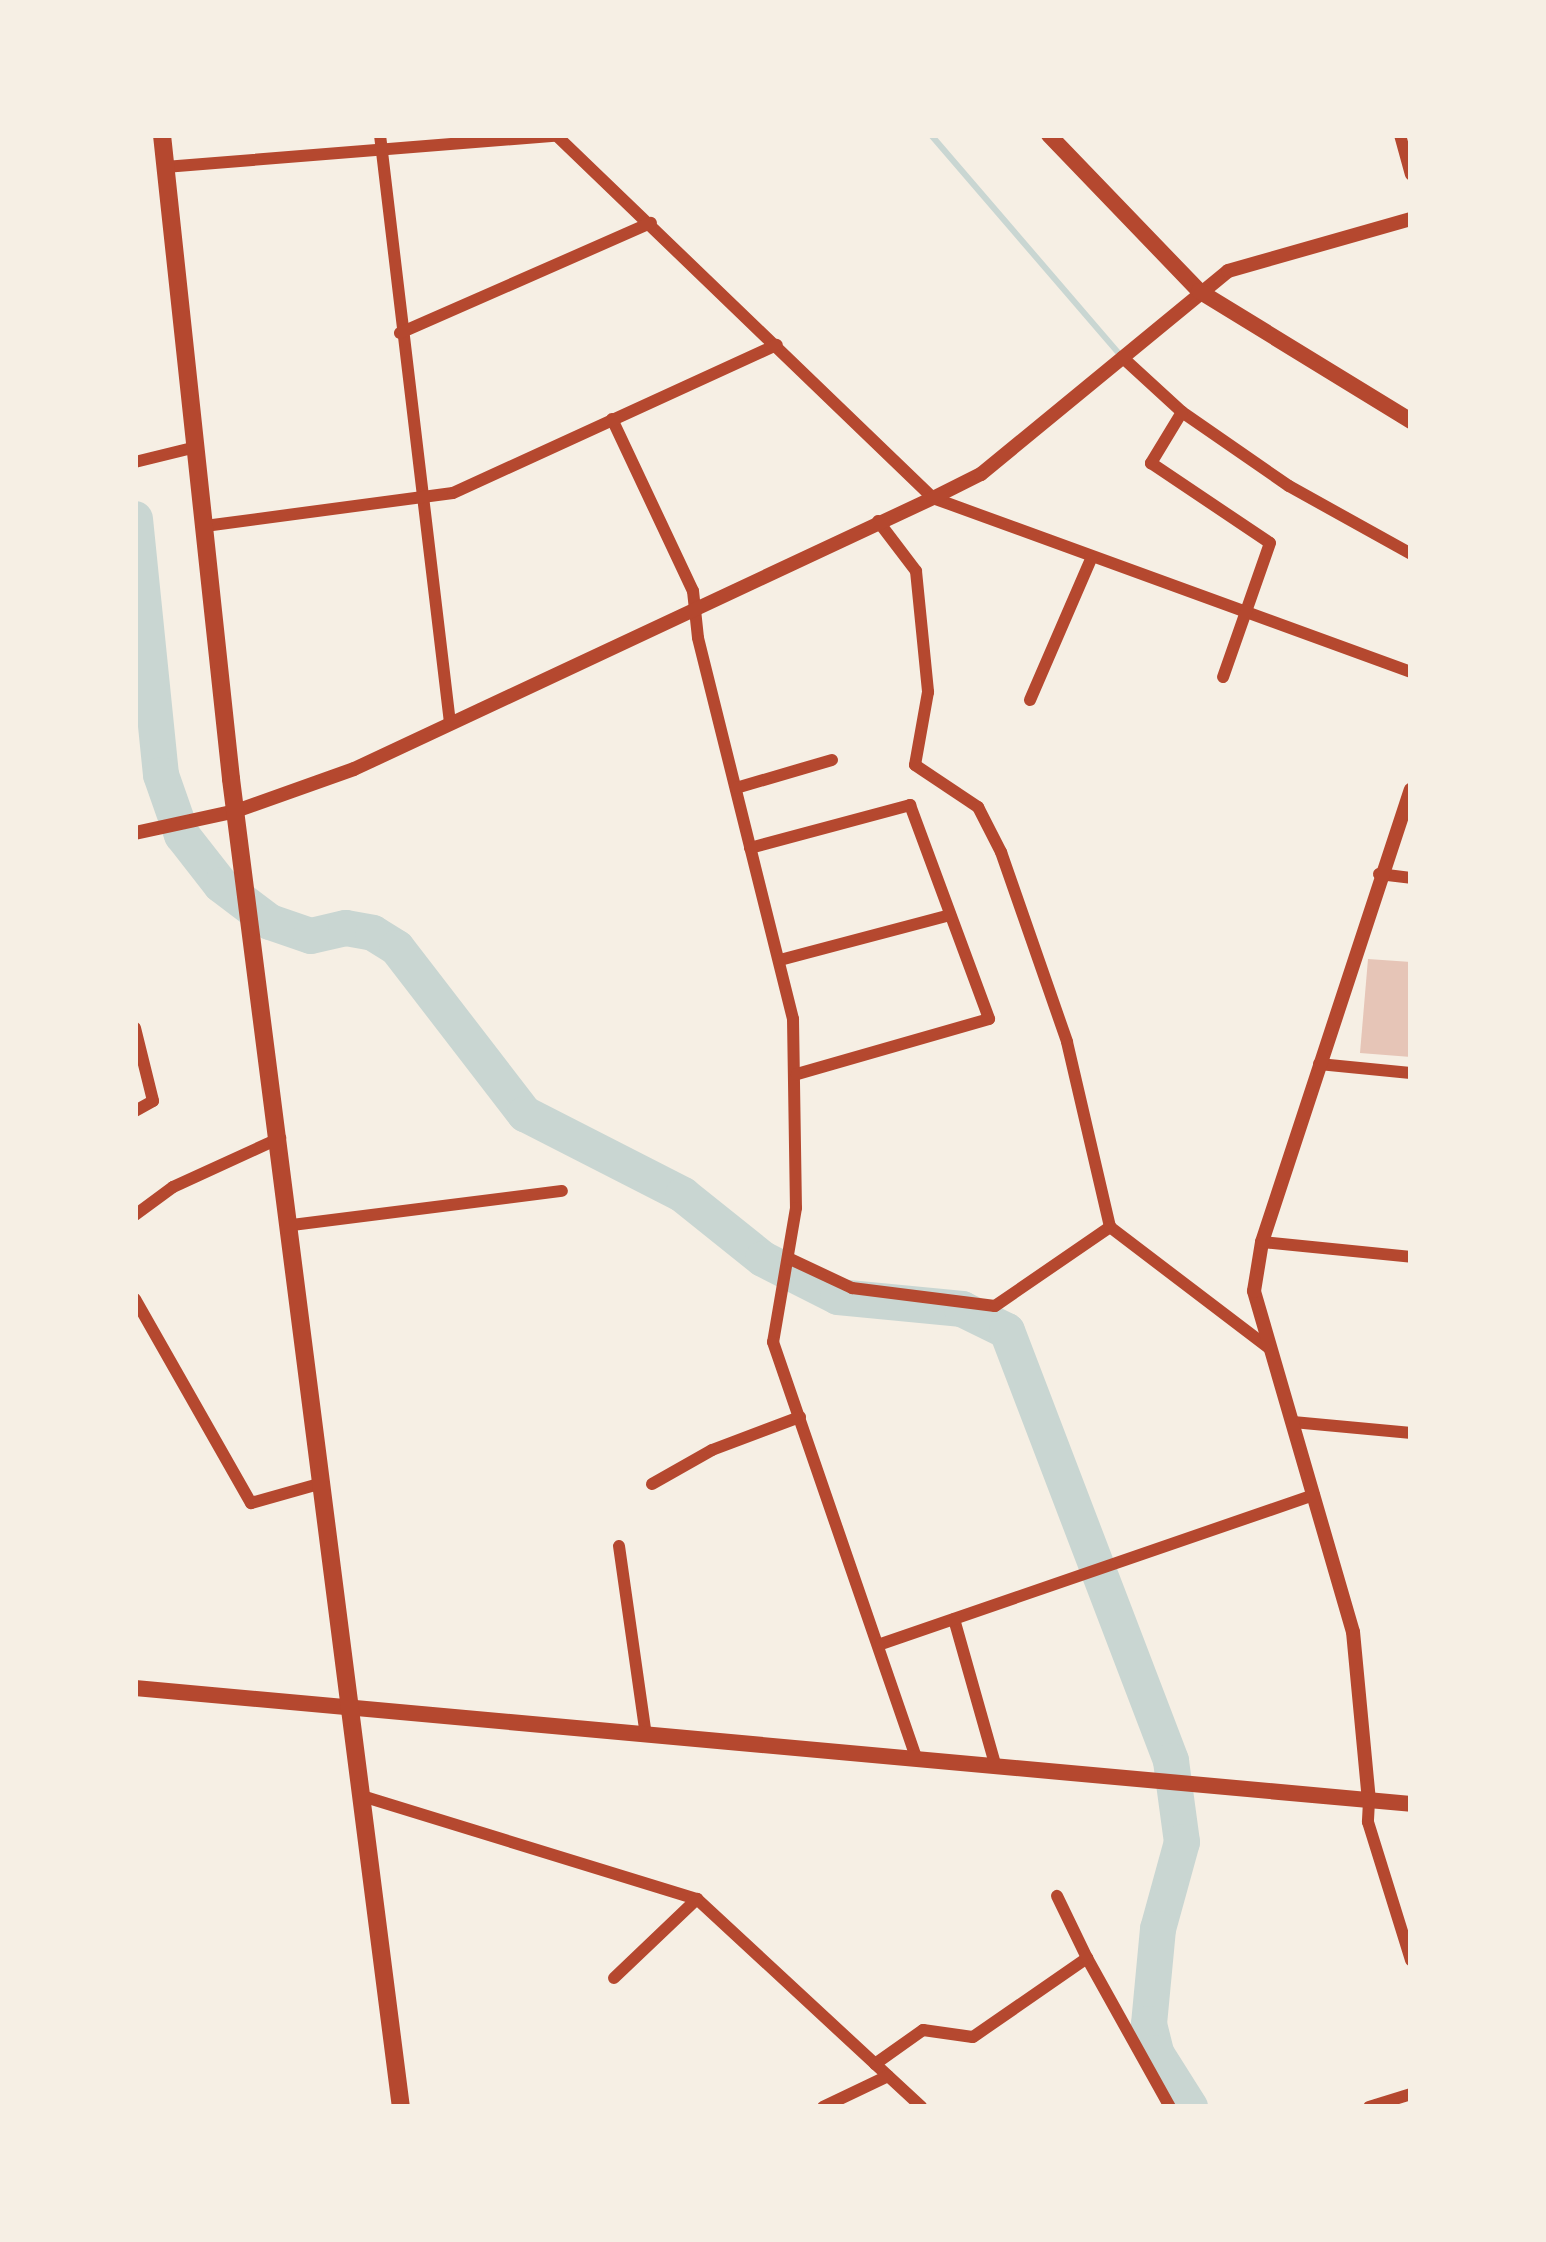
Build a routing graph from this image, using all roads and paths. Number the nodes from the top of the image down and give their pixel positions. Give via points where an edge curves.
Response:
1 (162, 135) edge
2 (380, 135) edge
3 (1048, 135) edge
4 (1400, 135) edge
5 (560, 136) edge
6 (380, 152) junction
7 (165, 167) junction
8 (1411, 175) edge
9 (1411, 219) edge
10 (651, 223) junction
11 (1198, 291) junction
12 (400, 333) junction
13 (777, 345) junction
14 (1122, 357) junction
15 (1182, 412) junction
16 (612, 419) junction
17 (1411, 422) edge
18 (196, 447) junction
19 (135, 462) edge
20 (933, 498) junction
21 (420, 503) junction
22 (878, 521) junction
23 (205, 526) junction
24 (1411, 554) edge
25 (1090, 559) junction
26 (694, 610) junction
27 (1246, 614) junction
28 (1411, 672) edge
29 (1223, 677) dead end
30 (1030, 700) dead end
31 (450, 723) junction
32 (832, 760) dead end
33 (736, 788) junction
34 (1411, 790) edge
35 (236, 811) junction
36 (135, 833) edge
37 (750, 848) junction
38 (1379, 874) junction
39 (1411, 878) edge
40 (950, 915) junction
41 (780, 960) junction
42 (135, 1028) edge
43 (1319, 1064) junction
44 (1411, 1073) edge
45 (796, 1075) junction
46 (135, 1112) edge
47 (281, 1137) junction
48 (562, 1191) dead end
49 (135, 1215) edge
50 (292, 1226) junction
51 (1110, 1227) junction
52 (1262, 1242) junction
53 (1411, 1257) edge
54 (788, 1258) junction
55 (135, 1299) edge
56 (1271, 1349) junction
57 (800, 1417) junction
58 (1293, 1422) junction
59 (1411, 1433) edge
60 (322, 1483) junction
61 (652, 1484) dead end
62 (1314, 1495) junction
63 (619, 1546) dead end
64 (954, 1619) junction
65 (880, 1644) junction
66 (135, 1688) edge
67 (349, 1713) junction
68 (646, 1736) junction
69 (917, 1760) junction
70 (996, 1767) junction
71 (362, 1796) junction
72 (1369, 1801) junction
73 (1411, 1804) edge
74 (1057, 1896) dead end
75 (697, 1899) junction
76 (1087, 1958) junction
77 (1411, 1960) edge
78 (614, 1978) dead end
79 (874, 2064) junction
80 (888, 2076) junction
81 (1411, 2094) edge
82 (400, 2107) edge
83 (823, 2107) edge
84 (922, 2107) edge
85 (1170, 2107) edge
86 (1369, 2107) edge

1 - 7 main road
2 - 6 street
3 - 11 main road
4 - 8 street
5 - 6 street
5 - 10 street
6 - 7 street
6 - 12 street
7 - 18 main road
9 - 11 street via 1228,271
10 - 12 street
10 - 13 street
11 - 14 street
11 - 17 main road
12 - 21 street
13 - 16 street
13 - 20 street
14 - 15 street
14 - 20 street via 981,474
15 - 24 street via 1289,486
15 - 27 street via 1151,463 1270,543
16 - 21 street
16 - 26 street via 693,591
18 - 19 street
18 - 23 main road
20 - 22 street
20 - 25 street
21 - 23 street
21 - 31 street
22 - 26 street
22 - 51 street via 916,571 928,692 915,765 978,807 1001,852 1067,1042
23 - 35 main road
25 - 27 street
25 - 30 street
26 - 31 street
26 - 33 street
27 - 28 street
27 - 29 street
31 - 35 street
32 - 33 street
33 - 37 street
34 - 38 street
35 - 36 street
35 - 47 main road
37 - 40 street via 910,805
37 - 41 street
38 - 39 street
38 - 43 street
40 - 41 street
40 - 45 street via 985,1026
41 - 45 street
42 - 46 street via 153,1101
43 - 44 street
43 - 52 street
45 - 54 street
47 - 49 street via 173,1187
47 - 50 main road
48 - 50 street
50 - 60 main road
51 - 54 street via 994,1306 852,1288
51 - 56 street
52 - 53 street
52 - 56 street via 1254,1291
54 - 57 street via 773,1342
55 - 60 street via 251,1503
56 - 58 street
57 - 61 street via 712,1450
57 - 65 street
58 - 59 street
58 - 62 street
60 - 67 main road
62 - 64 street
62 - 72 street via 1353,1632
63 - 68 street
64 - 65 street
64 - 70 street
65 - 69 street
66 - 67 main road
67 - 68 main road
67 - 71 main road
68 - 69 main road
69 - 70 main road
70 - 72 main road
71 - 75 street
71 - 82 main road
72 - 73 main road
72 - 77 street via 1368,1822
74 - 76 street
75 - 78 street
75 - 79 street
76 - 79 street via 973,2037 922,2030
76 - 85 street
79 - 80 street
80 - 83 street
80 - 84 street
81 - 86 street

